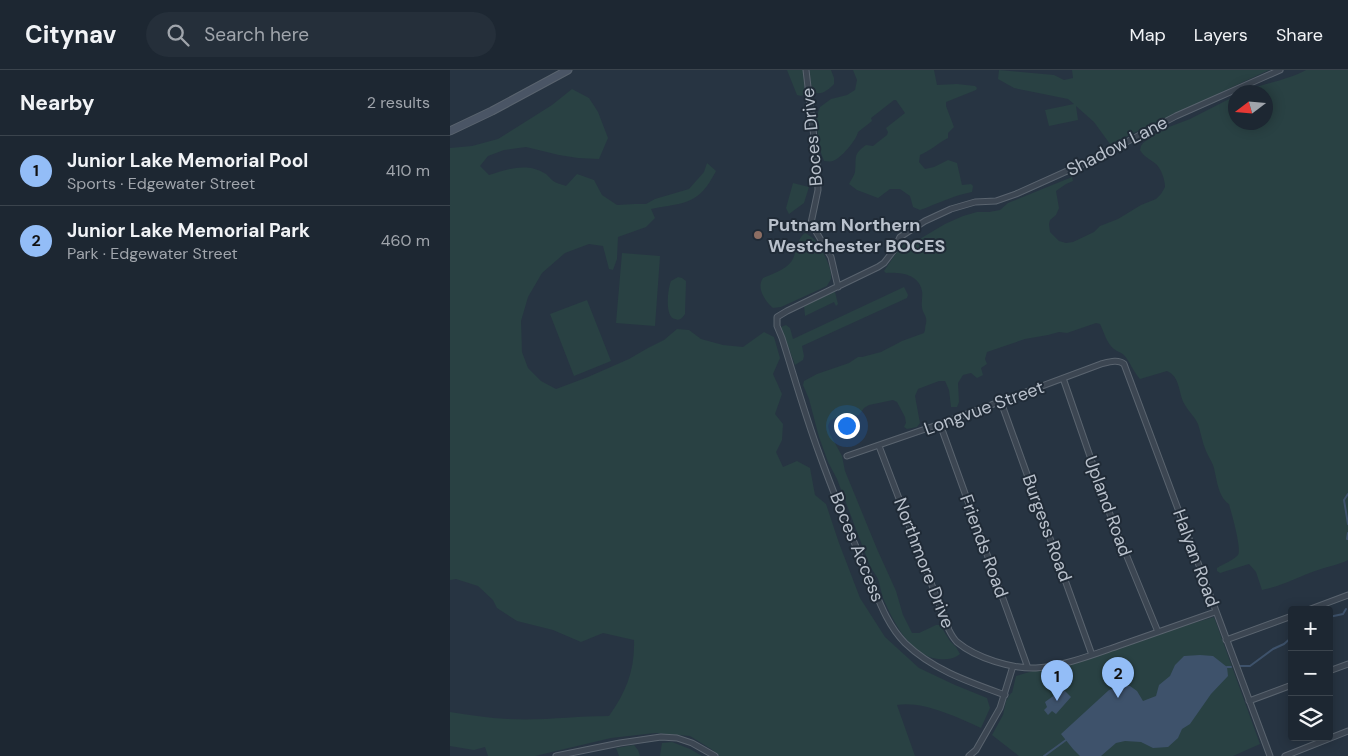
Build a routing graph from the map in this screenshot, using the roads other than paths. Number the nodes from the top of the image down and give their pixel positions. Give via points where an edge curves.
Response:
1 (568, 70) edge
2 (806, 70) edge
3 (1280, 70) edge
4 (450, 131) edge
5 (838, 287) junction
6 (1121, 361) joint
7 (1063, 378) junction
8 (1001, 402) junction
9 (940, 424) junction
10 (879, 446) junction
11 (847, 456) dead end
12 (1348, 595) edge
13 (1319, 606) edge
14 (1216, 612) junction
15 (1288, 617) edge
16 (1158, 632) junction
17 (1226, 640) junction
18 (1092, 655) junction
19 (1348, 664) edge
20 (1013, 666) junction
21 (1028, 668) junction
22 (1333, 670) edge
23 (1288, 686) edge
24 (1005, 695) junction
25 (1249, 701) junction
26 (1348, 731) edge
27 (972, 755) edge
28 (556, 756) edge
29 (715, 756) edge
30 (1270, 756) edge
31 (1285, 756) edge

1 - 4 street
2 - 5 street, Boces Drive via 818,190 811,223 832,257
3 - 5 street, Shadow Lane via 1176,116 1096,158 1016,194 996,201 976,202 925,221 900,237 884,263
5 - 24 street, Boces Access via 777,317 777,326 819,454 860,556 884,613 904,642 924,660 953,676
6 - 7 street, Longvue Street via 1101,364
6 - 14 street, Halyan Road
7 - 8 street, Longvue Street
7 - 16 street, Upland Road via 1112,520
8 - 9 street, Longvue Street
8 - 18 street, Burgess Road
9 - 10 street, Longvue Street
9 - 21 street, Friends Road
10 - 11 street, Longvue Street
10 - 20 street, Northmore Drive via 949,630 956,641 977,654
12 - 13 street
14 - 16 street, Northmore Drive
14 - 17 street, Halyan Road
15 - 17 street
16 - 18 street, Northmore Drive
17 - 25 street, Halyan Road
18 - 21 street, Northmore Drive via 1052,666
19 - 22 street
20 - 21 street, Northmore Drive
20 - 24 street
23 - 25 street
24 - 27 street
25 - 30 street, Halyan Road
26 - 31 street
28 - 29 street via 661,736 692,743

